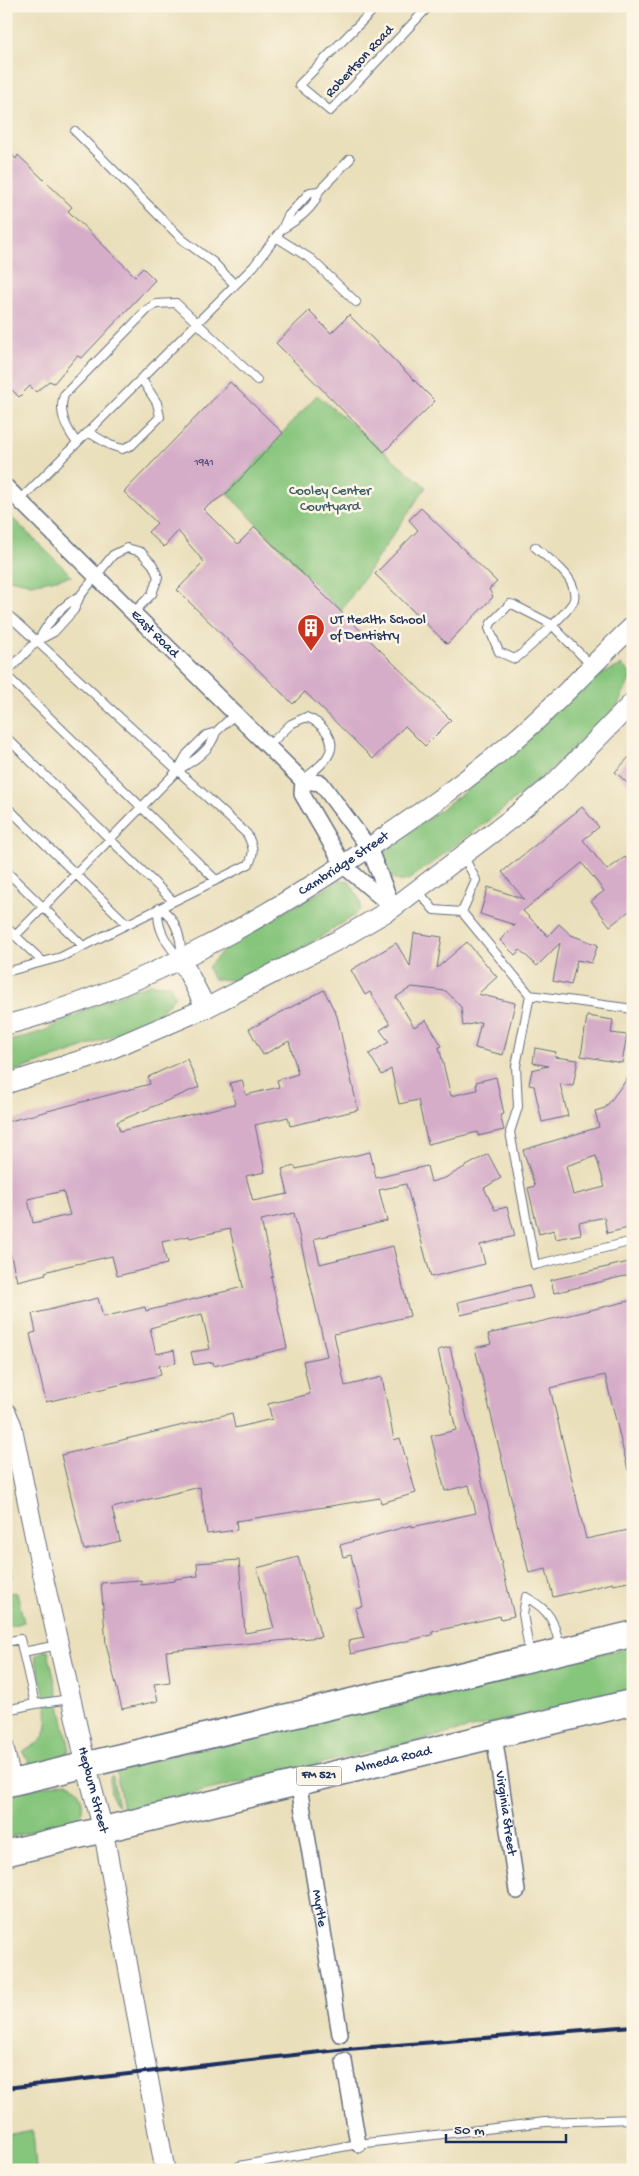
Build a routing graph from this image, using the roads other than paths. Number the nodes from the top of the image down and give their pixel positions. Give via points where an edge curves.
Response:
1 (377, 6) edge
2 (430, 6) edge
3 (74, 131) dead end
4 (350, 159) dead end
5 (276, 237) junction
6 (234, 284) junction
7 (356, 302) dead end
8 (196, 322) junction
9 (141, 378) junction
10 (257, 380) dead end
11 (88, 432) junction
12 (77, 443) junction
13 (6, 487) edge
14 (20, 500) junction
15 (535, 548) dead end
16 (97, 576) junction
17 (134, 612) junction
18 (6, 613) edge
19 (551, 624) junction
20 (629, 638) edge
21 (37, 641) junction
22 (592, 667) junction
23 (6, 674) edge
24 (633, 702) edge
25 (235, 714) junction
26 (6, 737) edge
27 (268, 746) junction
28 (178, 770) junction
29 (303, 781) junction
30 (6, 806) edge
31 (142, 807) junction
32 (110, 839) junction
33 (369, 848) junction
34 (463, 855) junction
35 (344, 866) junction
36 (6, 871) edge
37 (76, 874) junction
38 (216, 880) junction
39 (417, 890) junction
40 (173, 901) junction
41 (43, 908) junction
42 (159, 908) junction
43 (393, 908) junction
44 (462, 912) junction
45 (127, 924) junction
46 (6, 927) edge
47 (16, 936) junction
48 (83, 946) junction
49 (181, 959) junction
50 (42, 961) junction
51 (6, 972) edge
52 (530, 995) junction
53 (206, 1008) junction
54 (633, 1009) edge
55 (6, 1025) edge
56 (6, 1084) edge
57 (633, 1241) edge
58 (6, 1412) edge
59 (633, 1634) edge
60 (6, 1642) edge
61 (60, 1645) junction
62 (23, 1652) junction
63 (561, 1652) junction
64 (531, 1660) junction
65 (72, 1698) junction
66 (633, 1702) edge
67 (35, 1704) junction
68 (6, 1710) edge
69 (6, 1731) edge
70 (494, 1735) junction
71 (86, 1765) junction
72 (298, 1782) junction
73 (12, 1783) edge
74 (103, 1829) junction
75 (6, 1853) edge
76 (517, 1891) dead end
77 (340, 2034) dead end
78 (344, 2061) dead end
79 (633, 2119) edge
80 (358, 2144) junction
81 (166, 2170) edge
82 (240, 2170) edge

1 - 2 lane, Robertson Road via 299,85 330,112
3 - 6 lane via 183,240 213,262
4 - 5 lane via 319,190 317,198 299,218
5 - 6 lane via 254,266
5 - 7 lane via 311,259
6 - 8 lane
8 - 9 lane
8 - 10 lane
8 - 12 lane via 176,303 156,304 148,309 64,395 65,426
9 - 11 lane
9 - 11 lane via 157,403 160,417 132,445 122,450
11 - 12 lane
12 - 14 lane
13 - 14 street, East Road
14 - 16 street, East Road
15 - 19 lane via 570,581 574,594 573,603
16 - 17 street, East Road
16 - 17 lane via 113,555 127,548 141,552 153,565 158,577 152,594
16 - 21 lane via 54,632
17 - 25 street, East Road
18 - 21 lane
19 - 19 lane via 515,659 499,652 489,628 510,604
19 - 22 lane
20 - 22 street, Cambridge Street
21 - 23 lane
21 - 28 lane
22 - 33 street, Cambridge Street via 516,739 446,795
23 - 31 lane
24 - 34 street via 555,782
25 - 27 street, East Road
25 - 28 lane via 216,732 213,742 194,762
26 - 32 lane
27 - 29 street, East Road
27 - 29 lane via 291,724 306,717 324,728 332,746 323,764
28 - 31 lane
28 - 38 lane via 247,834 252,844 254,854 249,864
29 - 33 street, East Road via 321,783
29 - 35 street via 302,794
30 - 37 lane
31 - 32 lane
31 - 38 lane
32 - 37 lane
32 - 40 lane
33 - 35 street, Cambridge Street
33 - 43 street, East Road
34 - 39 street
34 - 44 lane via 476,880
35 - 43 street
35 - 49 street, Cambridge Street via 271,911
36 - 41 lane
37 - 41 lane
37 - 45 lane
38 - 40 lane
39 - 43 street
39 - 44 lane via 434,910
40 - 42 lane
41 - 47 lane
41 - 48 lane
42 - 45 lane
42 - 49 lane via 157,918 169,948
42 - 49 lane via 169,913 179,936
43 - 53 street
44 - 52 lane
45 - 48 lane
46 - 47 lane
47 - 50 lane
48 - 50 lane via 61,957
49 - 53 street
49 - 55 street, Cambridge Street via 47,1014
50 - 51 lane
52 - 54 lane
52 - 57 lane via 516,1066 518,1106 510,1132 535,1265
53 - 56 street via 97,1055
58 - 61 street, Hepburn Street via 12,1426
59 - 63 main road
60 - 62 lane via 20,1639
61 - 62 lane
61 - 65 street, Hepburn Street
62 - 67 lane
63 - 64 main road
63 - 64 lane via 555,1625 547,1612 526,1597 523,1614
64 - 71 main road
65 - 67 lane
65 - 71 street, Hepburn Street
66 - 70 main road, Almeda Road / FM 521
67 - 68 lane
69 - 73 lane
70 - 72 main road, Almeda Road / FM 521
70 - 76 street, Virginia Street
71 - 73 main road
71 - 74 street, Hepburn Street
72 - 74 main road, Almeda Road / FM 521
72 - 77 street, Myrtle
74 - 75 main road, Almeda Road / FM 521
74 - 81 street, Hepburn Street
78 - 80 street
79 - 80 lane via 545,2122
80 - 82 lane via 239,2166

